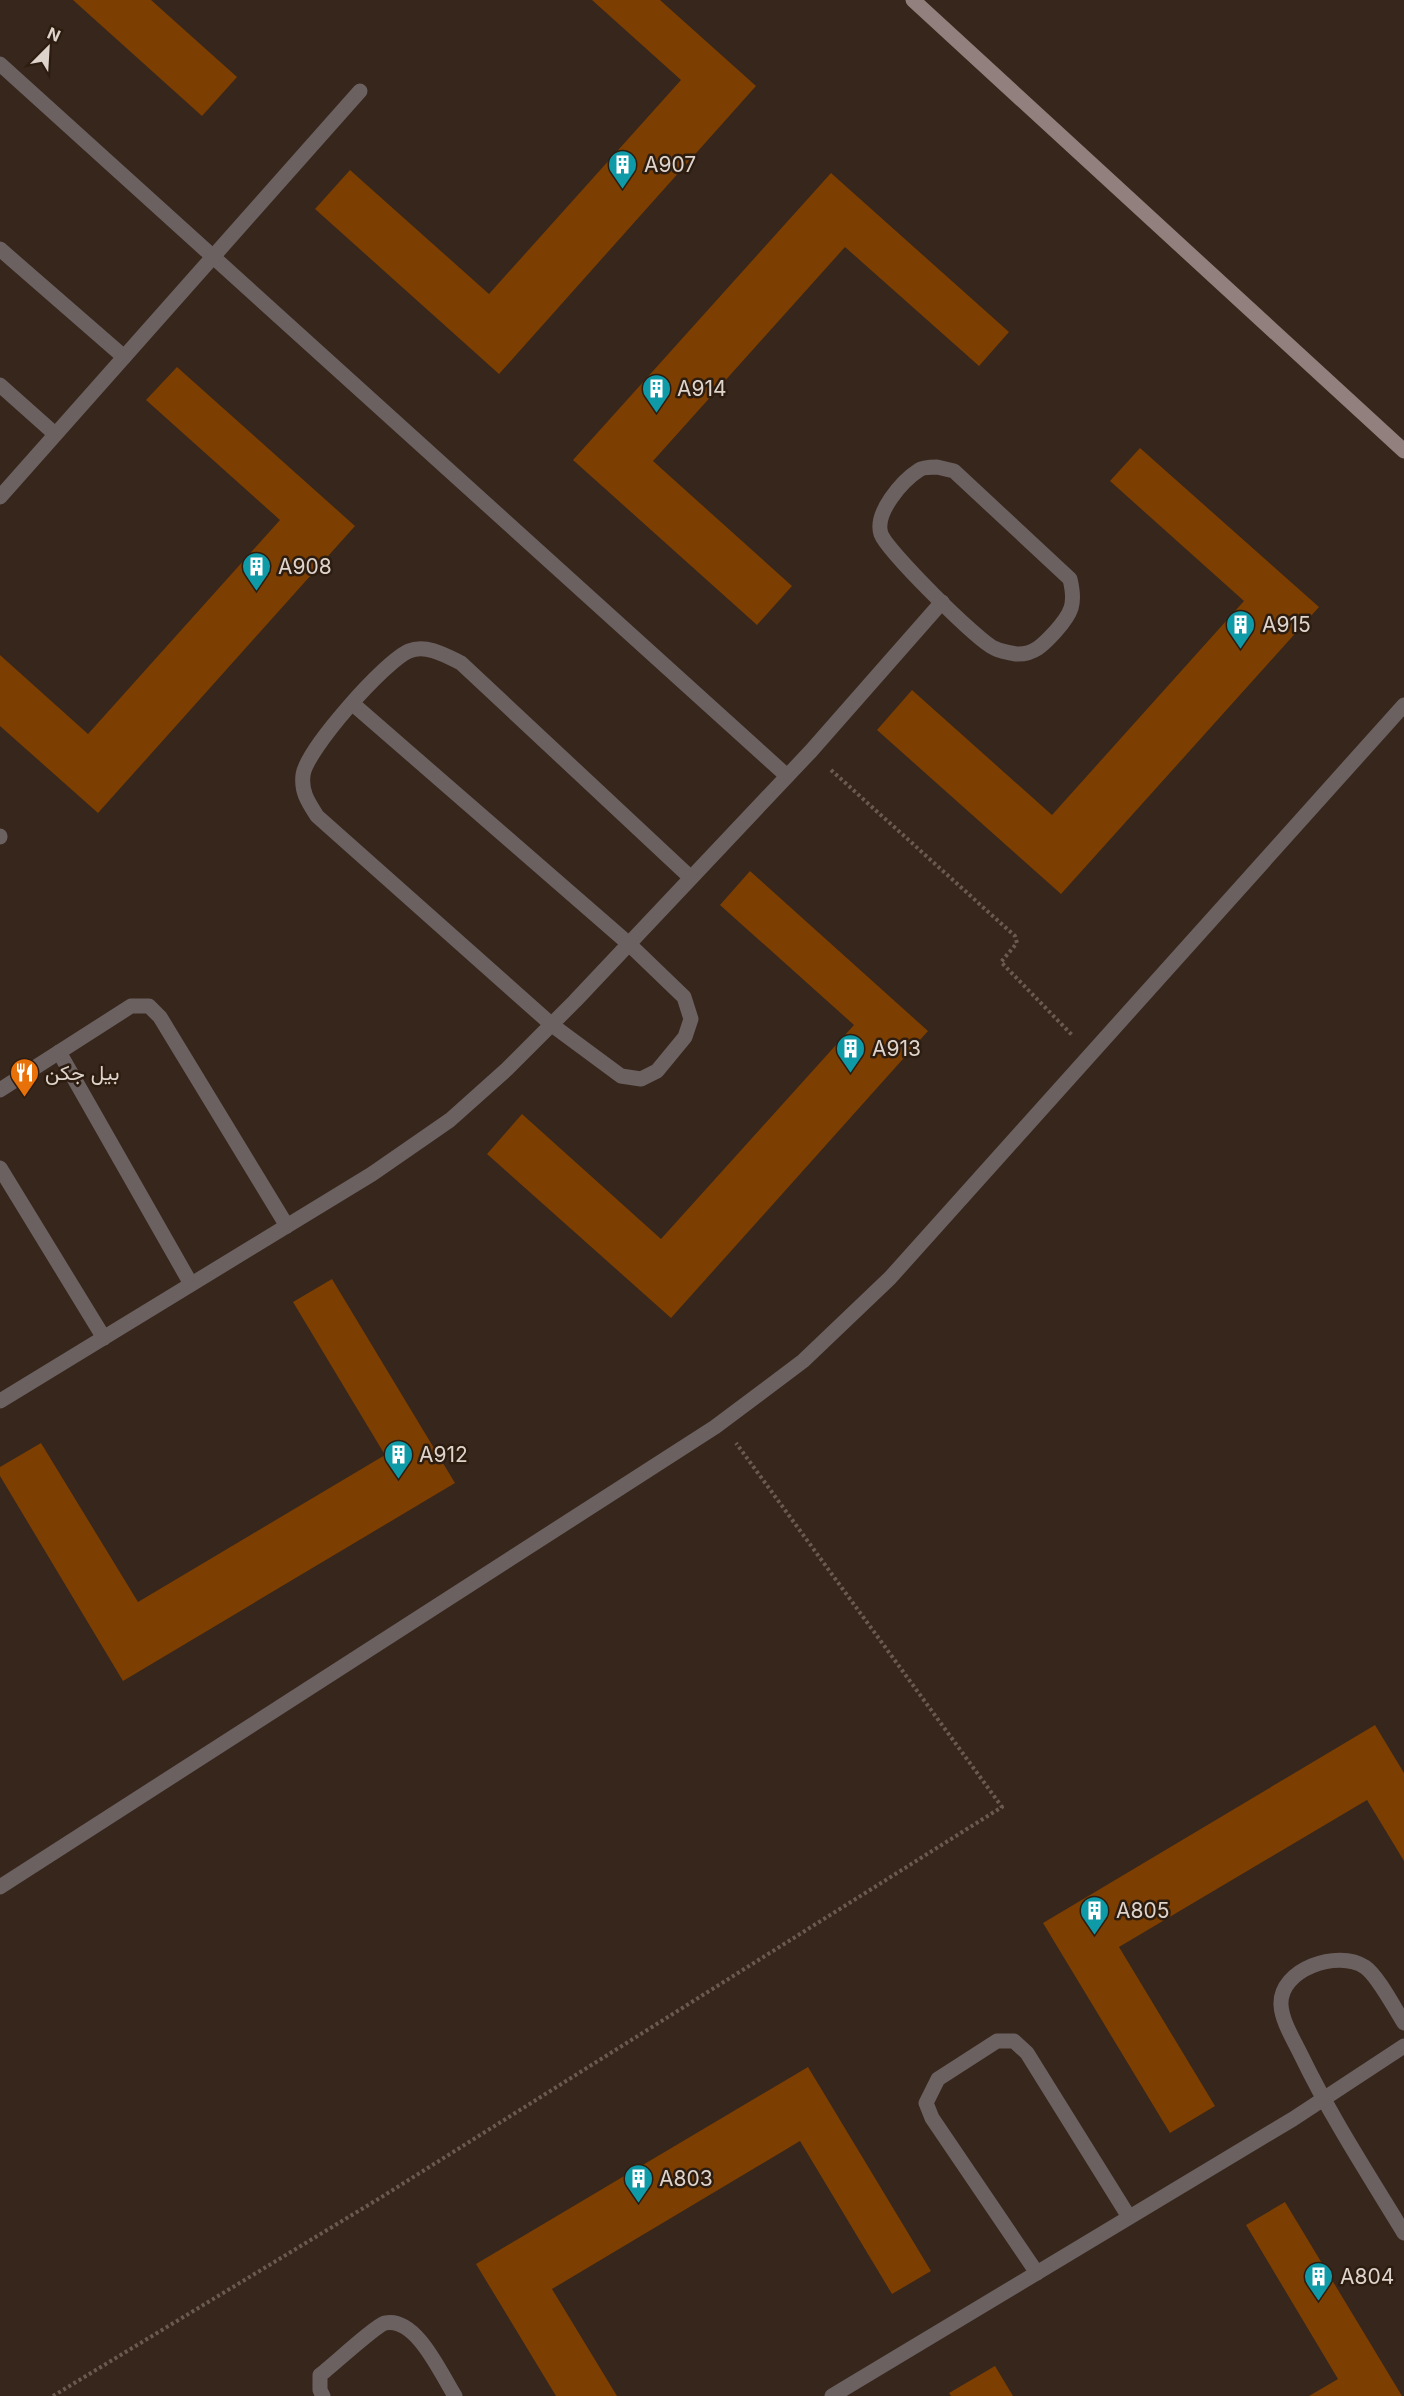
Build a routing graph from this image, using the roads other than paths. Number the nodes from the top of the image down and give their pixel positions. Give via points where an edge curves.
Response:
1 (913, 0) edge
2 (0, 64) edge
3 (360, 91) dead end
4 (0, 249) edge
5 (213, 256) junction
6 (124, 357) junction
7 (0, 385) edge
8 (56, 434) junction
9 (1404, 451) edge
10 (0, 497) edge
11 (942, 602) junction
12 (353, 704) junction
13 (1404, 705) edge
14 (787, 776) junction
15 (691, 878) junction
16 (629, 944) junction
17 (552, 1025) junction
18 (59, 1052) junction
19 (0, 1090) edge
20 (0, 1168) edge
21 (287, 1226) junction
22 (191, 1284) junction
23 (104, 1338) junction
24 (0, 1401) edge
25 (0, 1887) edge
26 (1404, 2023) edge
27 (1404, 2046) edge
28 (1323, 2099) junction
29 (1129, 2217) junction
30 (1404, 2233) edge
31 (1037, 2273) junction
32 (842, 2393) edge
33 (323, 2396) edge
34 (454, 2396) edge

1 - 9 street
2 - 5 street
3 - 5 street
4 - 6 street
5 - 6 street
5 - 14 street
6 - 8 street
7 - 8 street
8 - 10 street
11 - 11 street via 993,648 1018,654 1040,649 1066,619 1075,600 1070,579 954,471 937,466 920,469 888,501 881,533 894,553
11 - 14 street
12 - 15 street via 387,665 410,650 436,650 460,663
12 - 16 street
12 - 17 street via 313,750 303,773 303,796 317,816
13 - 25 street via 890,1278 803,1361 721,1422
14 - 15 street
15 - 16 street
16 - 17 street
16 - 17 street via 684,997 691,1019 685,1037 657,1071 641,1080 621,1076
17 - 21 street via 450,1120
18 - 19 street
18 - 21 street via 131,1006 149,1006 160,1017
18 - 22 street
20 - 23 street
21 - 22 street
22 - 23 street
23 - 24 street
26 - 28 street via 1367,1968 1348,1959 1329,1959 1295,1976 1281,2004 1286,2024
27 - 28 street
28 - 29 street
28 - 30 street
29 - 31 street
29 - 31 street via 1027,2053 1014,2041 997,2042 938,2079 926,2103
31 - 32 street
33 - 34 street via 320,2375 384,2323 399,2323 416,2334

